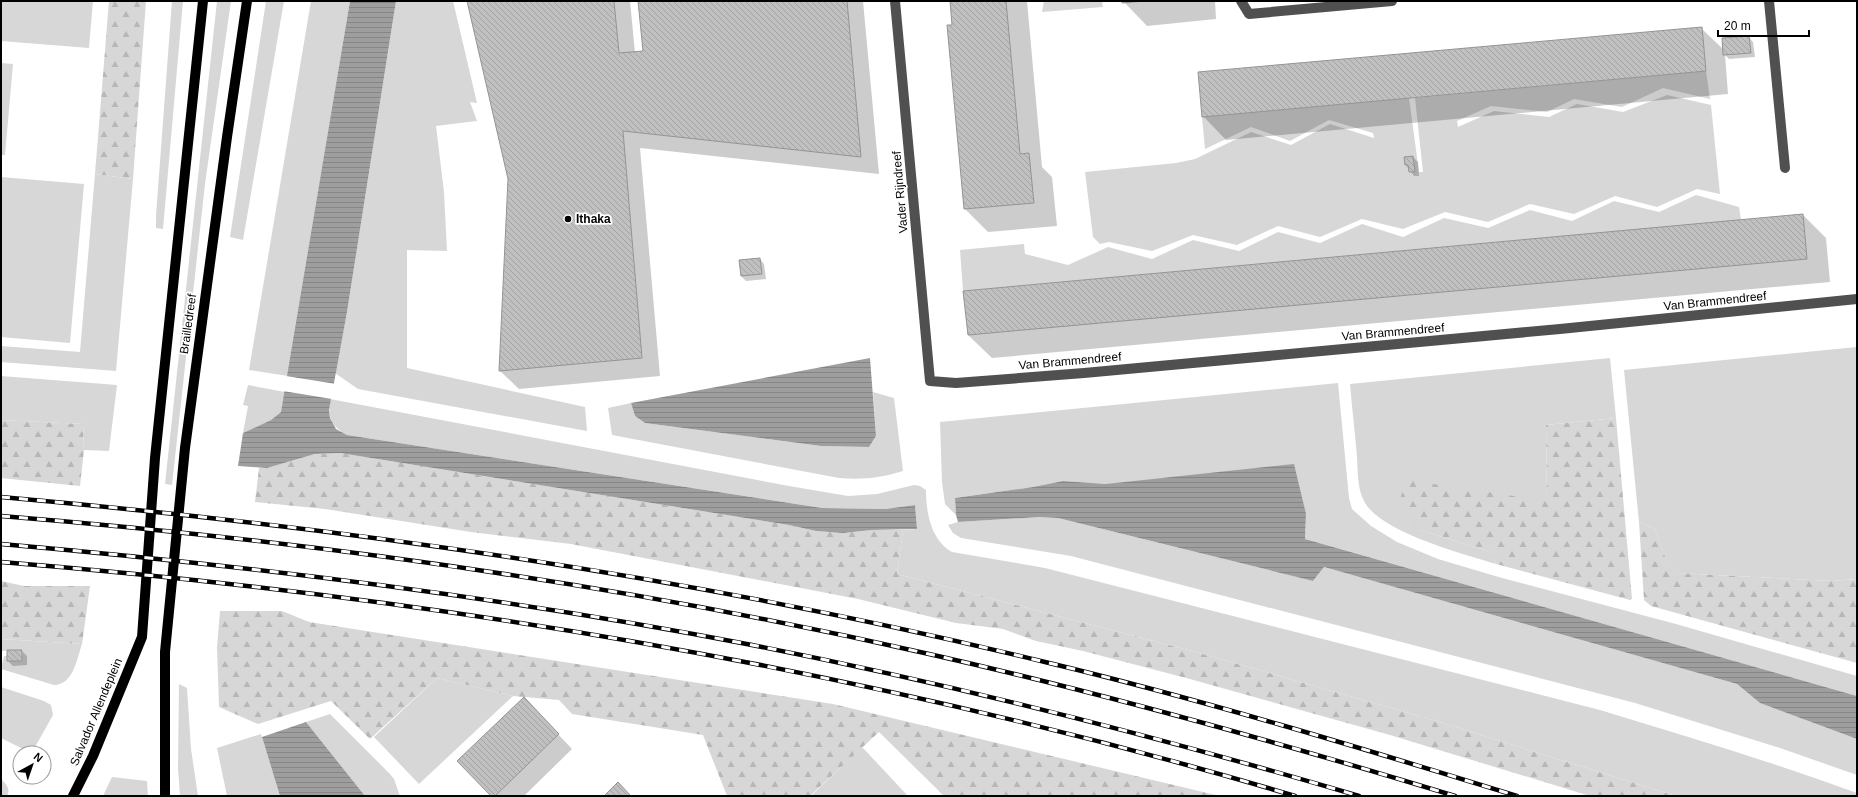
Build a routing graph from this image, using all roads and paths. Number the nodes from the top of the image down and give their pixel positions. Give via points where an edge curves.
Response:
1 (203, 1) edge
2 (248, 1) edge
3 (895, 1) edge
4 (1241, 1) edge
5 (1392, 1) edge
6 (1769, 1) edge
7 (1785, 168) dead end
8 (1857, 299) edge
9 (930, 381) joint
10 (142, 637) joint
11 (73, 796) edge
12 (165, 796) edge

1 - 10 main road, Brailledreef via 155,458
2 - 12 main road, Brailledreef via 226,137 185,448 165,652
3 - 9 street, Vader Rijndreef
4 - 5 street via 1249,14
6 - 7 street
8 - 9 street, Van Brammendreef via 1084,374 956,384
10 - 11 main road, Salvador Allendeplein via 93,756

